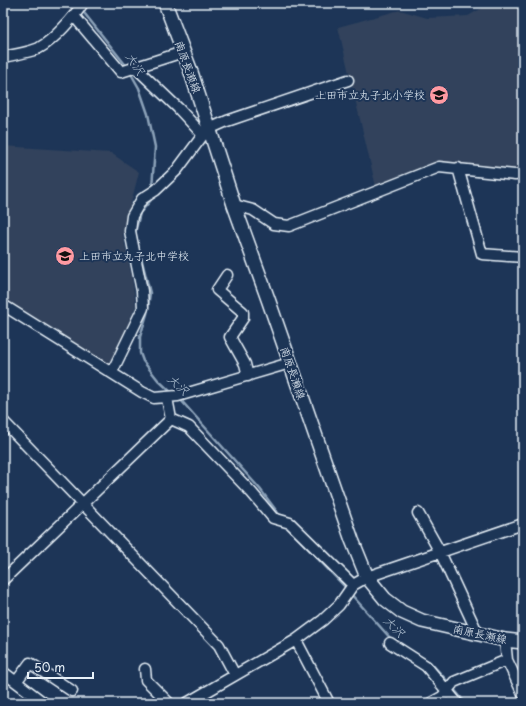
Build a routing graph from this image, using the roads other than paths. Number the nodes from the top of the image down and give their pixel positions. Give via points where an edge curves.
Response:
1 (83, 3) edge
2 (165, 3) edge
3 (74, 16) junction
4 (183, 52) junction
5 (3, 57) edge
6 (136, 68) junction
7 (348, 80) dead end
8 (206, 132) junction
9 (458, 168) junction
10 (523, 174) edge
11 (234, 205) junction
12 (523, 257) edge
13 (227, 275) dead end
14 (3, 305) edge
15 (290, 363) junction
16 (112, 372) junction
17 (248, 376) junction
18 (167, 398) junction
19 (171, 419) junction
20 (3, 421) edge
21 (82, 504) junction
22 (418, 513) dead end
23 (523, 524) edge
24 (440, 552) junction
25 (367, 577) junction
26 (3, 580) edge
27 (353, 586) junction
28 (478, 634) junction
29 (296, 640) junction
30 (505, 640) junction
31 (523, 642) edge
32 (390, 643) dead end
33 (507, 660) junction
34 (145, 669) dead end
35 (3, 672) edge
36 (235, 675) junction
37 (16, 682) junction
38 (522, 688) edge
39 (72, 691) dead end
40 (446, 691) junction
41 (44, 703) edge
42 (169, 703) edge
43 (187, 703) edge
44 (329, 703) edge
45 (431, 703) edge
46 (458, 703) edge

1 - 3 street
2 - 4 main road, 南原長瀬線
3 - 5 street via 39,48
3 - 6 street via 121,72
4 - 6 street
4 - 8 main road, 南原長瀬線
6 - 8 street
7 - 8 street via 235,119
8 - 11 main road, 南原長瀬線
8 - 16 street via 178,170 142,199 132,216 130,231 143,308
9 - 10 street
9 - 11 street via 439,167 289,226 274,224 253,210
9 - 12 street via 482,254
11 - 15 main road, 南原長瀬線
13 - 17 street via 217,290 243,312 243,318 230,337 245,364
14 - 16 street
15 - 17 street
15 - 25 main road, 南原長瀬線
16 - 18 street via 154,398
17 - 18 street
18 - 19 street
19 - 21 street
19 - 27 street via 189,427 273,518 290,523
20 - 21 street
21 - 26 street
21 - 36 street via 219,645
22 - 24 street
23 - 24 street
24 - 25 street
24 - 28 street
25 - 27 street
25 - 28 main road, 南原長瀬線 via 385,599 402,612 422,621
27 - 29 street via 339,605
28 - 30 main road, 南原長瀬線
29 - 36 street
29 - 44 street
30 - 31 main road, 南原長瀬線
30 - 33 street
32 - 40 street via 426,666
33 - 38 street
33 - 40 street via 454,682
34 - 42 street via 146,680
35 - 37 street
36 - 43 street
37 - 39 street via 30,663
37 - 41 street
40 - 45 street via 442,697
40 - 46 street

